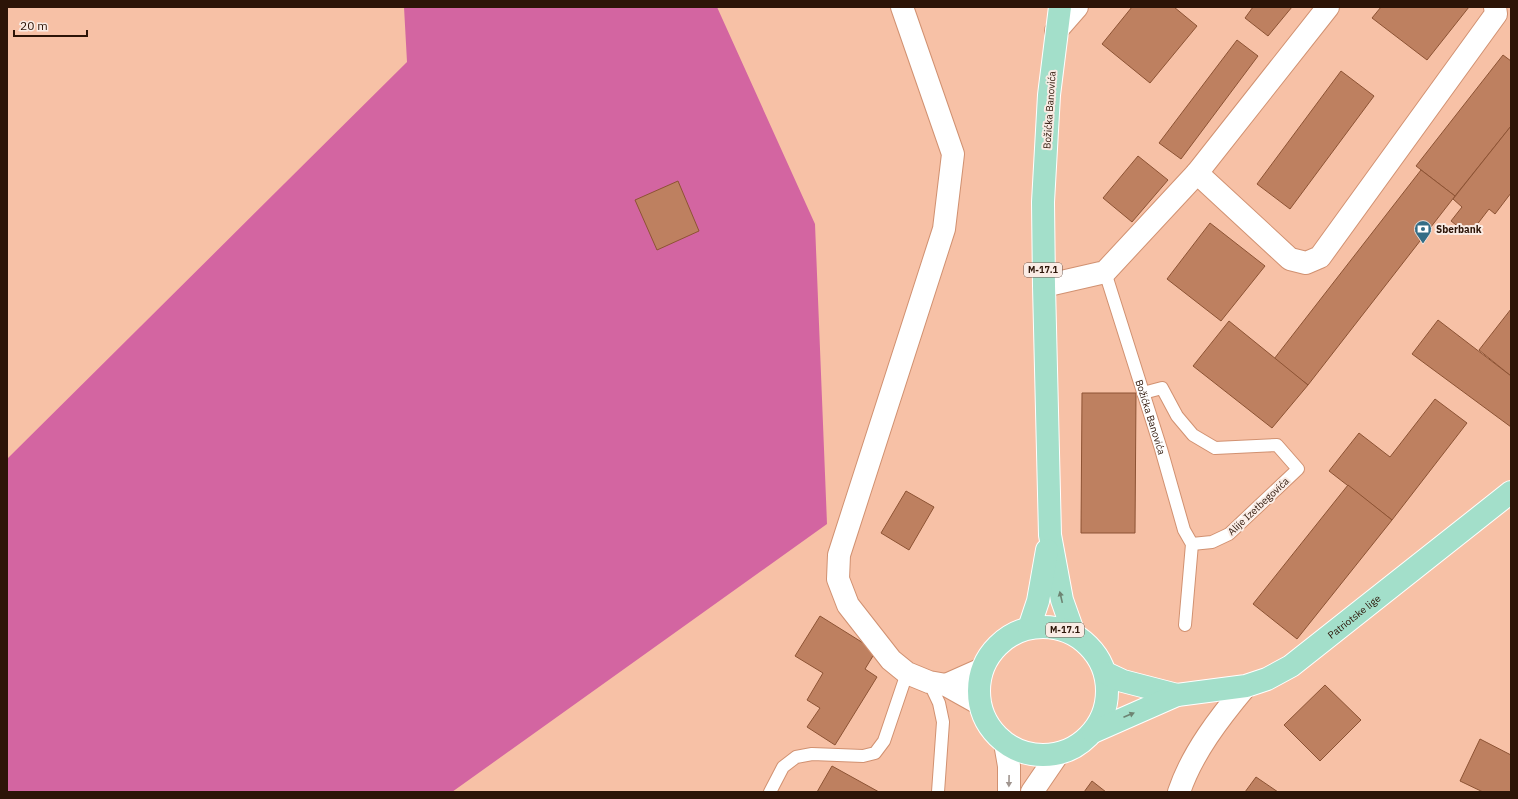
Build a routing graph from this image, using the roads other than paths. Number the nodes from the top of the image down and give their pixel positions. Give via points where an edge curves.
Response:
1 (902, 7) edge
2 (1060, 7) edge
3 (1077, 7) edge
4 (1328, 7) edge
5 (1495, 7) edge
6 (1056, 31) junction
7 (1197, 173) junction
8 (1105, 272) junction
9 (1044, 286) junction
10 (1143, 393) junction
11 (1511, 492) edge
12 (1050, 535) junction
13 (1192, 544) junction
14 (1185, 625) dead end
15 (1029, 628) junction
16 (1074, 634) junction
17 (982, 669) junction
18 (907, 673) junction
19 (1106, 673) junction
20 (937, 683) junction
21 (1246, 686) junction
22 (1177, 695) junction
23 (980, 704) junction
24 (1094, 732) junction
25 (1005, 743) junction
26 (1058, 754) junction
27 (770, 792) edge
28 (938, 792) edge
29 (1009, 792) edge
30 (1032, 792) edge
31 (1179, 792) edge

1 - 18 street via 953,154 944,229 839,555 838,579 852,611 891,660
2 - 6 main road, Božićka Banovića / M-17.1
3 - 6 street
4 - 7 street
5 - 7 street via 1496,14 1320,257 1306,263 1290,258
6 - 9 main road, Božićka Banovića / M-17.1 via 1049,95 1043,202
7 - 8 street
8 - 9 street
8 - 10 lane, Božićka Banovića
9 - 12 main road, Božićka Banovića / M-17.1
10 - 13 lane, Božićka Banovića via 1184,530
10 - 13 lane, Alije Izetbegovića via 1162,388 1177,416 1192,435 1215,448 1277,445 1298,469 1229,534 1212,542
11 - 21 main road, Patriotske lige / M-17.1 via 1291,666 1267,679
12 - 15 main road, M-17.1 via 1038,601
16 -> 12 main road, M-17.1 via 1062,600
13 - 14 lane
15 - 16 main road, M-17.1 via 1052,627
15 - 17 main road, M-17.1 via 1009,636 993,650
16 - 19 main road, M-17.1 via 1088,644
17 - 20 street
17 - 23 main road, M-17.1
18 - 20 street
18 - 27 lane via 884,741 875,752 864,756 812,754 796,757 783,766
19 - 22 main road, M-17.1 via 1130,684
19 - 24 main road, M-17.1 via 1108,694 1104,714
20 - 23 street
20 - 28 lane via 943,722
21 - 22 main road, Patriotske lige / M-17.1
21 - 31 street via 1220,718 1186,774
24 -> 22 main road, M-17.1
23 - 25 main road, M-17.1 via 985,720
24 - 26 main road, M-17.1 via 1078,746
25 - 26 main road, M-17.1 via 1021,752 1040,756
25 -> 29 street via 1009,766
26 - 30 street

